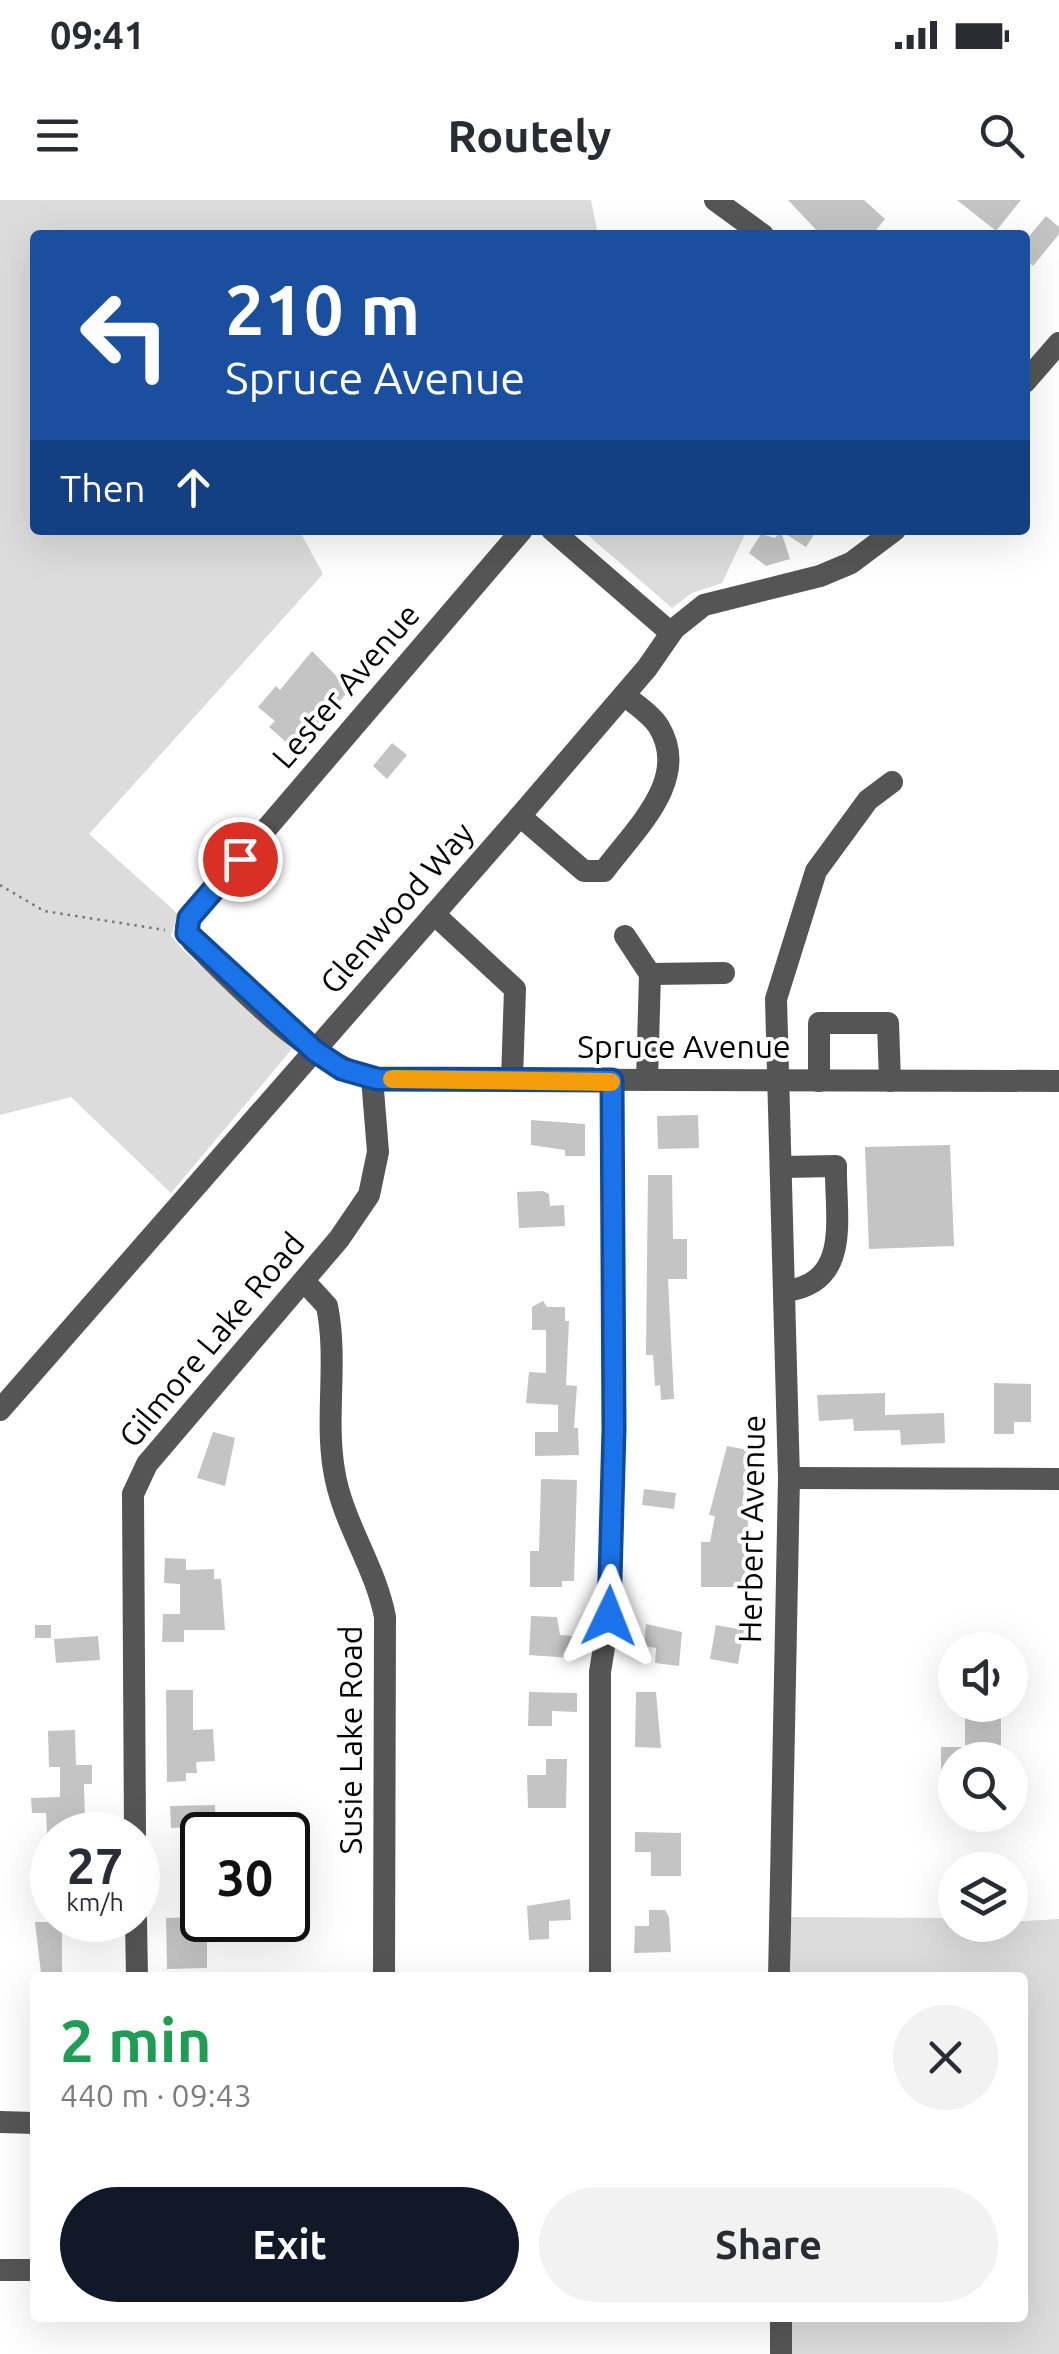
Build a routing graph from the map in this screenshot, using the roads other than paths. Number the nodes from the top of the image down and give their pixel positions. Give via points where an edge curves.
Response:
1 (715, 200) edge
2 (756, 230) edge
3 (1059, 343) edge
4 (1030, 376) edge
5 (518, 535) edge
6 (558, 535) edge
7 (888, 535) edge
8 (671, 633) junction
9 (624, 695) junction
10 (892, 782) dead end
11 (520, 816) junction
12 (434, 914) junction
13 (187, 933) joint
14 (624, 936) dead end
15 (724, 973) dead end
16 (650, 974) junction
17 (315, 1051) junction
18 (372, 1078) junction
19 (512, 1079) junction
20 (612, 1080) junction
21 (647, 1080) junction
22 (781, 1080) junction
23 (819, 1080) junction
24 (890, 1081) junction
25 (1059, 1082) edge
26 (783, 1167) junction
27 (304, 1281) junction
28 (786, 1291) junction
29 (0, 1410) edge
30 (789, 1478) junction
31 (1059, 1479) edge
32 (135, 1812) edge
33 (136, 1942) edge
34 (136, 1972) edge
35 (384, 1972) edge
36 (600, 1972) edge
37 (778, 1972) edge
38 (0, 2122) edge
39 (30, 2123) edge
40 (0, 2270) edge
41 (30, 2270) edge
42 (781, 2322) edge
43 (781, 2354) edge

1 - 2 street
3 - 4 street
5 - 13 street, Lester Avenue via 189,918
6 - 8 street
7 - 8 street, Glenwood Way via 820,576 704,605
8 - 9 street, Glenwood Way
9 - 11 street, Glenwood Way
9 - 11 street via 658,724 670,755 668,782 604,871 584,871
10 - 22 street, Herbert Avenue via 868,800 816,871 776,998
11 - 12 street, Glenwood Way
12 - 17 street, Glenwood Way
12 - 19 street via 515,989
13 - 17 street, Spruce Avenue
14 - 16 street
15 - 16 street
16 - 21 street
17 - 18 street, Spruce Avenue
17 - 29 street, Glenwood Way
18 - 19 street, Spruce Avenue
18 - 27 street, Gilmore Lake Road via 376,1176 356,1217
19 - 20 street, Spruce Avenue
20 - 21 street, Spruce Avenue
20 - 36 street via 614,1429 609,1616 600,1672
21 - 22 street, Spruce Avenue
22 - 23 street, Spruce Avenue
22 - 26 street, Herbert Avenue
23 - 24 street, Spruce Avenue
23 - 24 street via 819,1023 888,1023
24 - 25 street, Spruce Avenue
26 - 28 street, Herbert Avenue
26 - 28 street via 836,1166 835,1257 823,1278
27 - 32 street, Gilmore Lake Road via 147,1464 133,1494
27 - 35 street, Susie Lake Road via 327,1306 334,1471 385,1617
28 - 30 street, Herbert Avenue
30 - 31 street
30 - 37 street, Herbert Avenue
33 - 34 street
38 - 39 street
40 - 41 street
42 - 43 street

